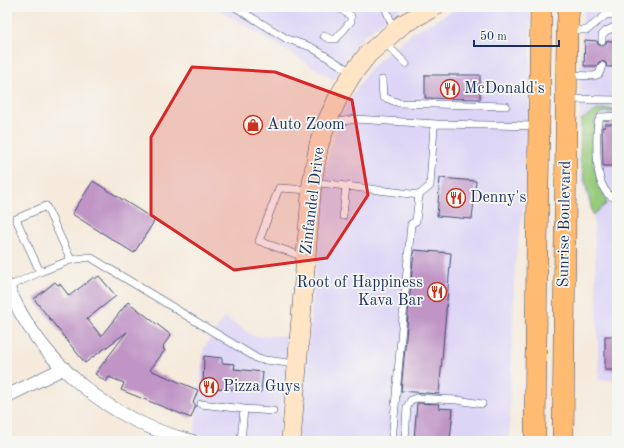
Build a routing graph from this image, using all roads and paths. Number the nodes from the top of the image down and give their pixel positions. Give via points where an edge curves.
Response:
1 (235, 7) edge
2 (337, 7) edge
3 (385, 7) edge
4 (434, 7) edge
5 (541, 7) edge
6 (569, 7) edge
7 (617, 16) edge
8 (617, 26) edge
9 (567, 30) junction
10 (324, 36) dead end
11 (389, 36) junction
12 (602, 41) dead end
13 (406, 64) dead end
14 (602, 66) dead end
15 (353, 73) junction
16 (567, 75) junction
17 (382, 80) dead end
18 (567, 99) junction
19 (617, 100) edge
20 (506, 106) dead end
21 (617, 116) edge
22 (326, 124) junction
23 (437, 124) junction
24 (539, 126) junction
25 (312, 186) junction
26 (346, 186) junction
27 (419, 195) junction
28 (617, 198) edge
29 (343, 216) dead end
30 (306, 258) junction
31 (71, 260) junction
32 (40, 272) junction
33 (7, 286) edge
34 (297, 364) junction
35 (64, 368) junction
36 (7, 396) edge
37 (200, 404) dead end
38 (482, 404) dead end
39 (244, 409) junction
40 (273, 411) dead end
41 (176, 439) edge
42 (192, 441) edge
43 (241, 441) edge
44 (291, 441) edge
45 (392, 441) edge
46 (404, 441) edge
47 (535, 441) edge
48 (563, 441) edge

1 - 15 lane via 287,39 311,47
2 - 10 lane via 351,16 351,21 336,39
3 - 11 lane
4 - 11 street, Zinfandel Drive via 403,24
5 - 24 main road, Sunrise Boulevard
6 - 9 main road, Sunrise Boulevard
7 - 9 lane via 607,14 587,30
8 - 12 lane via 602,35
9 - 16 main road, Sunrise Boulevard
11 - 13 lane
11 - 15 street, Zinfandel Drive via 368,54
14 - 16 lane via 599,74 594,76
15 - 22 street, Zinfandel Drive
16 - 18 main road, Sunrise Boulevard
17 - 20 lane via 383,97 399,103
18 - 19 lane
18 - 48 main road, Sunrise Boulevard
21 - 28 lane via 602,117 597,128 597,164 604,188 613,198
22 - 23 lane via 355,120
22 - 25 street, Zinfandel Drive via 319,144
23 - 24 lane
23 - 27 lane via 434,126 430,186
24 - 47 main road, Sunrise Boulevard
25 - 26 lane
25 - 30 street, Zinfandel Drive
25 - 30 lane via 279,188 259,241
26 - 27 lane
26 - 29 lane
27 - 45 lane via 416,222 411,224
30 - 34 street, Zinfandel Drive
31 - 32 lane
31 - 32 lane via 46,206 16,219
31 - 34 lane via 90,257 258,359
32 - 33 lane
33 - 35 street via 30,329
34 - 44 street, Zinfandel Drive
35 - 36 street
35 - 41 street via 90,392 113,408
37 - 39 lane
38 - 46 lane via 457,400 411,400 407,407
39 - 40 lane
39 - 43 lane
41 - 42 street

